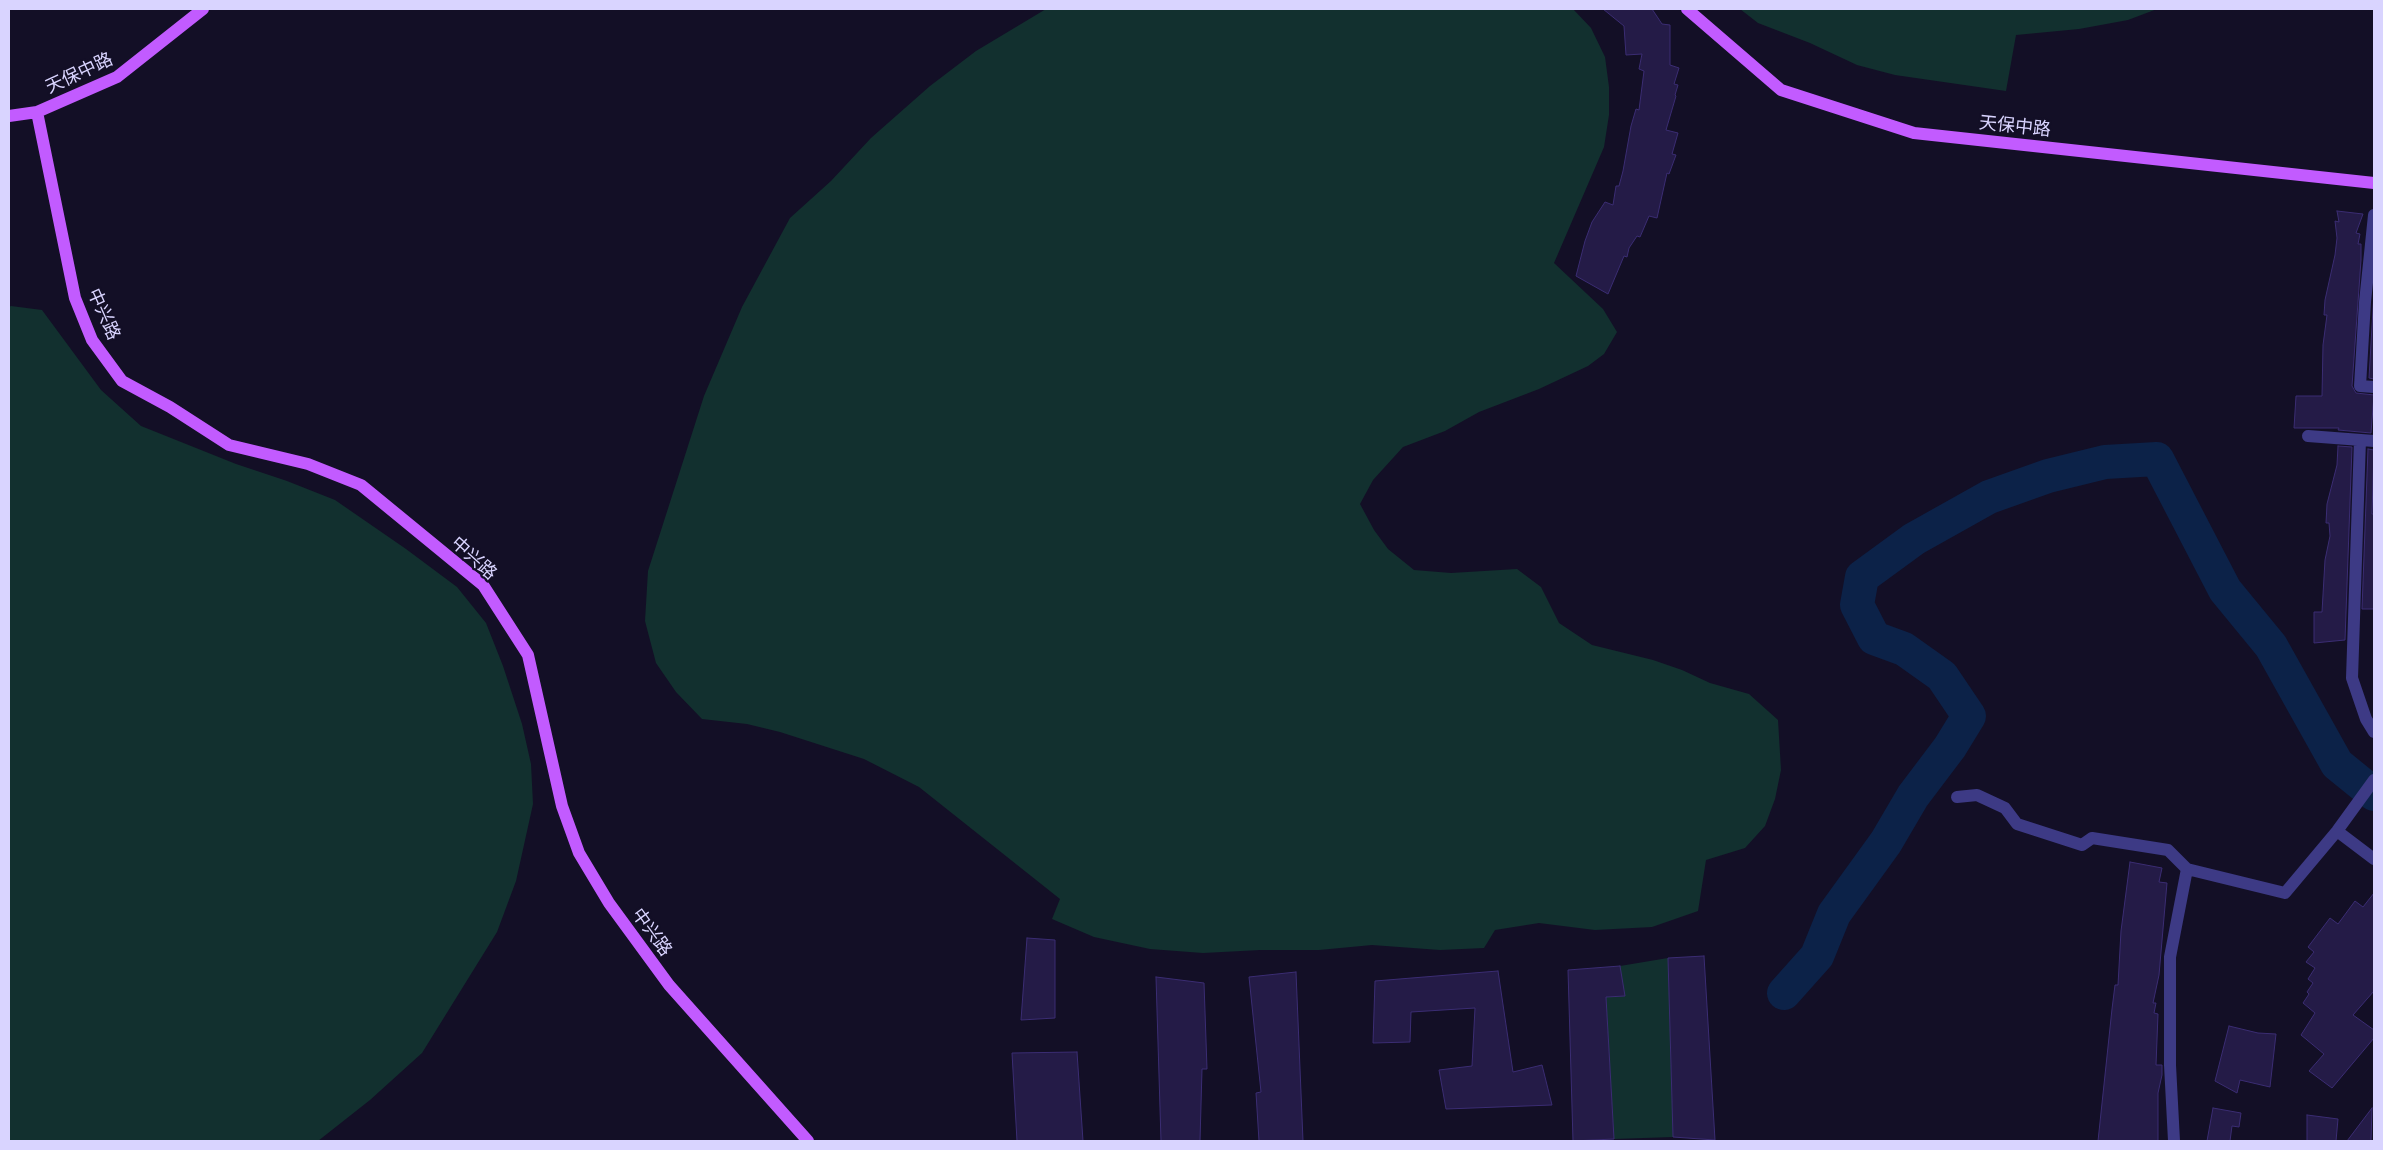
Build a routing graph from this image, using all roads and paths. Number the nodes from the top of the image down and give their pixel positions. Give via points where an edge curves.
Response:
1 (203, 9) edge
2 (1687, 9) edge
3 (37, 112) junction
4 (9, 116) edge
5 (2374, 184) edge
6 (2374, 215) edge
7 (2370, 302) edge
8 (2374, 388) edge
9 (2308, 436) dead end
10 (2360, 440) junction
11 (2374, 441) edge
12 (2374, 732) edge
13 (2374, 780) edge
14 (1958, 797) dead end
15 (2337, 831) junction
16 (2374, 859) edge
17 (2187, 869) junction
18 (808, 1141) edge
19 (2174, 1141) edge

1 - 3 main road, 天保中路 via 118,77
2 - 5 main road, 天保中路 via 1781,90 1914,133
3 - 4 main road, 天保中路
3 - 18 main road, 中兴路 via 75,298 92,340 122,381 170,407 229,446 308,464 361,486 483,585 528,655 562,806 579,853 609,903 669,985
6 - 7 street
7 - 8 street via 2360,386
9 - 10 street
10 - 11 street
10 - 12 street via 2352,678 2366,719
13 - 15 street
14 - 17 street via 1977,795 2005,808 2017,824 2082,845 2092,838 2168,850
15 - 16 street
15 - 17 street via 2285,893
17 - 19 street via 2170,957

